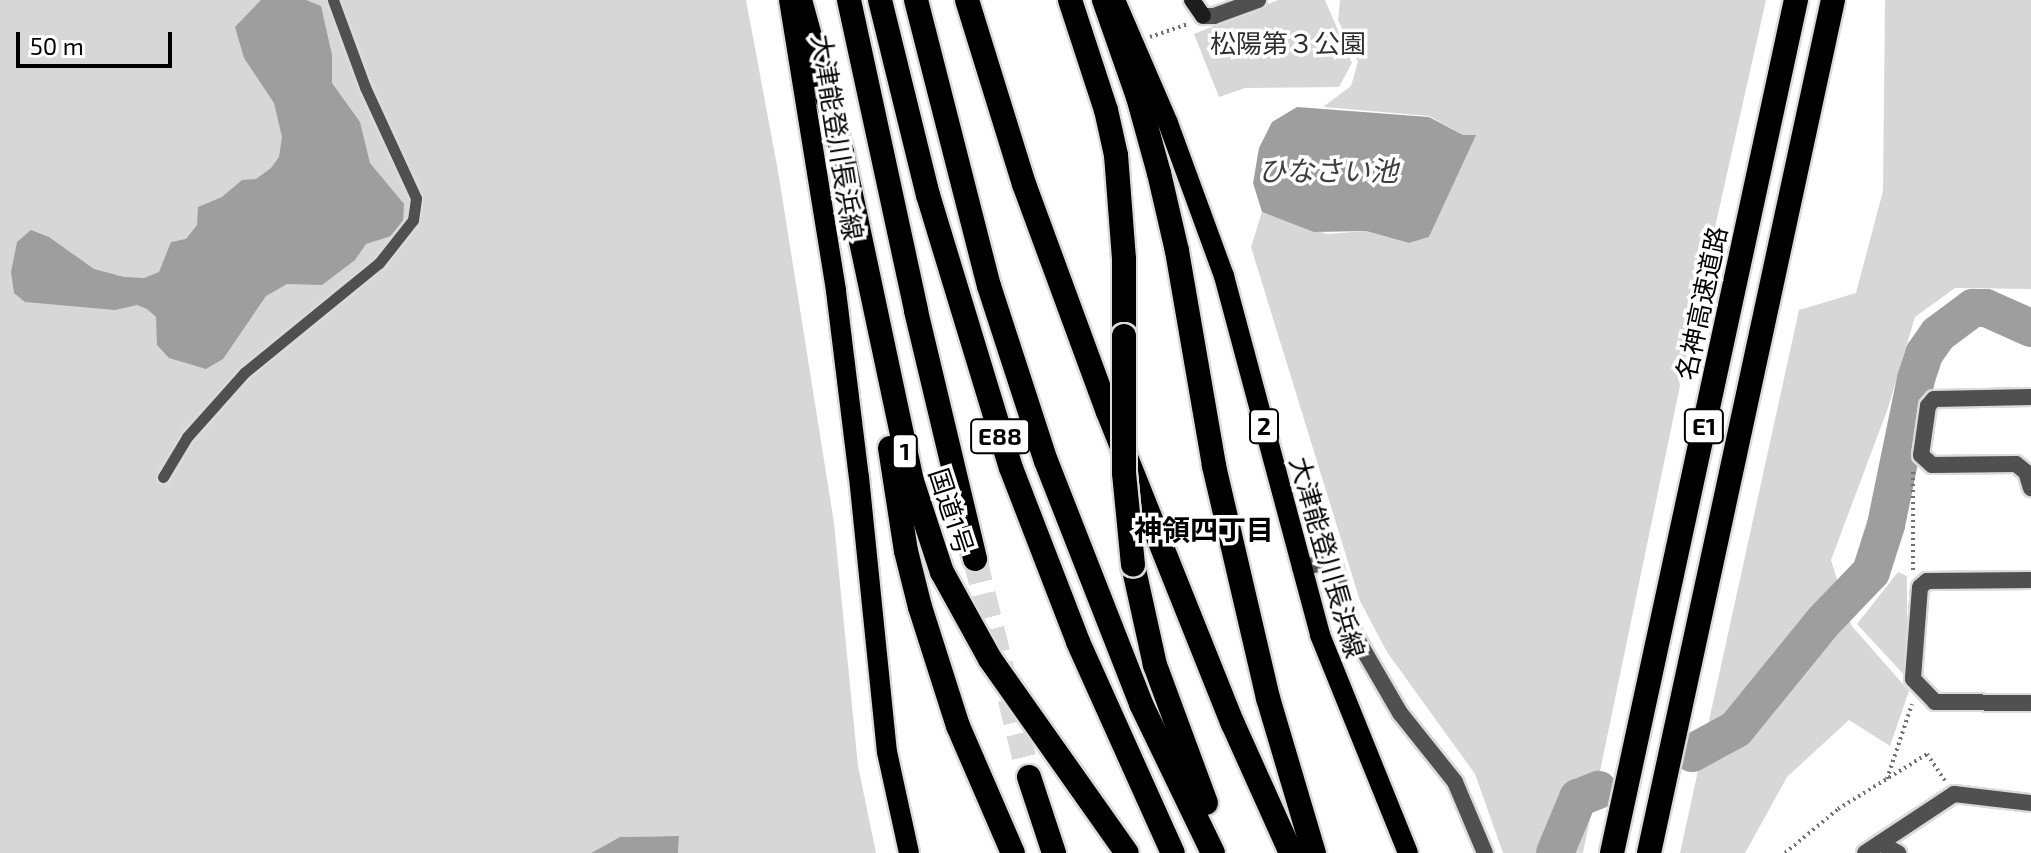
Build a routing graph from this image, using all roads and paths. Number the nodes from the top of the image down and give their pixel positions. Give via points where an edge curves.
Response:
1 (333, 0) edge
2 (789, 0) edge
3 (800, 0) edge
4 (849, 0) edge
5 (880, 0) edge
6 (916, 0) edge
7 (967, 0) edge
8 (1070, 0) edge
9 (1104, 0) edge
10 (1115, 0) edge
11 (1192, 0) edge
12 (1258, 0) edge
13 (1796, 0) edge
14 (1833, 0) edge
15 (1197, 19) junction
16 (1158, 34) dead end
17 (859, 229) junction
18 (2031, 397) edge
19 (1921, 455) junction
20 (163, 477) dead end
21 (2031, 488) edge
22 (975, 559) tunnel mouth
23 (1300, 568) junction
24 (2031, 580) edge
25 (1920, 587) junction
26 (1923, 689) junction
27 (2031, 703) edge
28 (1029, 777) tunnel mouth
29 (1887, 779) junction
30 (1954, 794) junction
31 (2031, 803) edge
32 (1880, 843) junction
33 (909, 853) edge
34 (1013, 853) edge
35 (1054, 853) edge
36 (1127, 853) edge
37 (1173, 853) edge
38 (1213, 853) edge
39 (1229, 853) edge
40 (1291, 853) edge
41 (1314, 853) edge
42 (1408, 853) edge
43 (1485, 853) edge
44 (1612, 853) edge
45 (1649, 853) edge
46 (1785, 853) edge
47 (1865, 853) edge
48 (1898, 853) edge

1 - 20 lane via 376,113 416,198 413,220 379,263 244,373 187,437
2 - 33 main road, 大津能登川長浜線 via 838,307 887,752
3 - 17 highway, 国道1号 / 1
4 - 22 highway, E88
5 - 37 highway, E88 via 928,195 1011,468 1078,642
6 - 38 highway, E88 via 989,286 1046,461 1141,704
7 - 40 highway via 1024,184 1113,426 1226,709
8 - 39 highway, bridge via 1116,155 1124,259 1124,473 1133,565 1171,714
9 - 41 highway via 1159,173 1214,466 1268,698
10 - 23 main road, 大津能登川長浜線 / 2 via 1168,123 1224,276
11 - 15 street
12 - 15 street
13 - 44 highway, 名神高速道路 / E1
14 - 45 highway, E1
15 - 16 path
17 - 34 highway via 896,489 920,607 958,726
17 - 36 highway, 国道1号 / 1 via 900,432 942,572 990,659
18 - 19 street via 1934,399 1928,406
19 - 21 street via 1932,465 2016,464 2026,472
19 - 25 path via 1913,469 1913,574
23 - 42 main road, 大津能登川長浜線 / 2 via 1345,700
23 - 43 street via 1333,561 1353,632 1400,713 1455,782
24 - 25 street via 1927,581
25 - 26 street via 1913,679
26 - 27 street via 1935,702
26 - 29 path via 1913,702
28 - 35 highway
29 - 30 path via 1927,754
29 - 46 path via 1838,809
30 - 31 street
30 - 32 street
32 - 47 street
32 - 48 street

